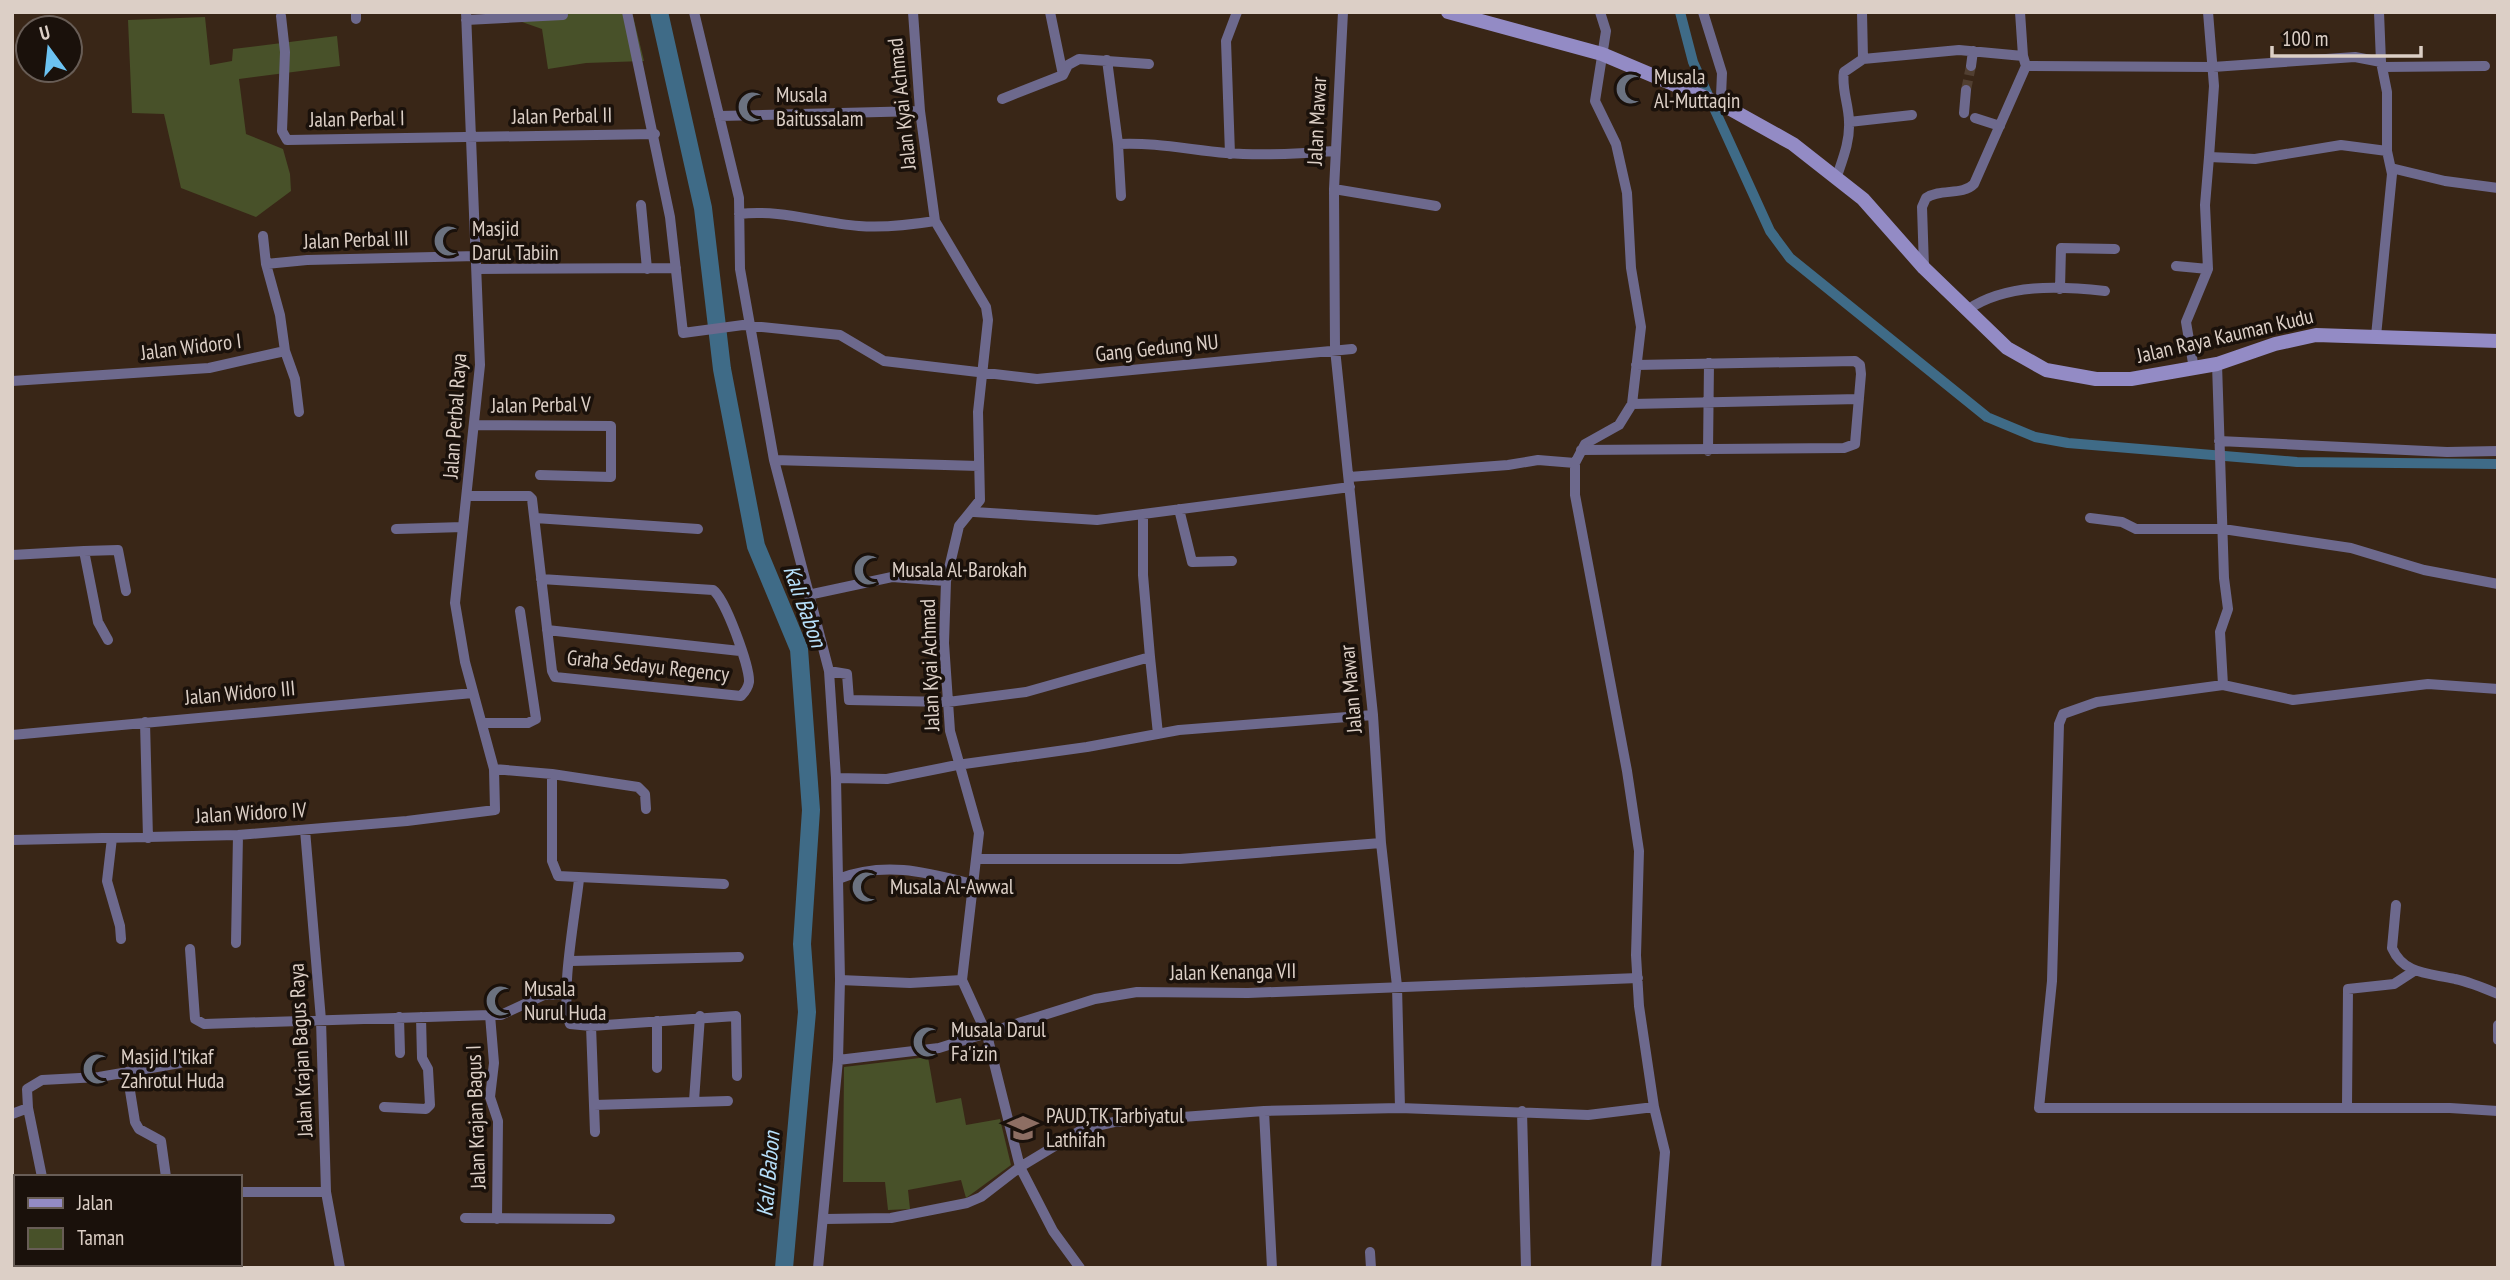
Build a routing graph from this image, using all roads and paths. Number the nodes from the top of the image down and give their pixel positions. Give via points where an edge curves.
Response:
1 (627, 12) edge
2 (694, 12) edge
3 (913, 12) edge
4 (1050, 12) edge
5 (1237, 12) edge
6 (1343, 12) edge
7 (1448, 12) edge
8 (1600, 12) edge
9 (1703, 12) edge
10 (1862, 12) edge
11 (2020, 12) edge
12 (2208, 12) edge
13 (2379, 12) edge
14 (563, 15) dead end
15 (281, 16) dead end
16 (466, 16) edge
17 (1973, 51) junction
18 (1602, 54) junction
19 (1863, 59) junction
20 (1107, 60) junction
21 (2024, 61) junction
22 (1149, 64) dead end
23 (2382, 65) junction
24 (1971, 66) tunnel mouth
25 (2485, 66) dead end
26 (2213, 67) junction
27 (1063, 75) junction
28 (1966, 90) tunnel mouth
29 (1002, 99) dead end
30 (1726, 106) junction
31 (920, 111) junction
32 (1964, 113) dead end
33 (1912, 115) dead end
34 (719, 116) junction
35 (1975, 118) dead end
36 (1849, 122) junction
37 (2000, 126) junction
38 (655, 134) junction
39 (469, 136) junction
40 (1118, 144) junction
41 (1334, 151) junction
42 (2387, 151) junction
43 (1230, 154) junction
44 (2209, 157) junction
45 (2391, 168) junction
46 (1837, 176) junction
47 (2498, 188) edge
48 (1334, 190) junction
49 (1121, 196) dead end
50 (641, 205) dead end
51 (1436, 206) dead end
52 (739, 214) junction
53 (935, 221) junction
54 (263, 236) dead end
55 (2115, 249) dead end
56 (477, 256) junction
57 (265, 264) junction
58 (2176, 266) dead end
59 (676, 268) junction
60 (1924, 268) junction
61 (477, 269) junction
62 (647, 269) junction
63 (2208, 269) junction
64 (2060, 289) junction
65 (2105, 291) dead end
66 (1967, 310) junction
67 (746, 326) junction
68 (2375, 336) junction
69 (2498, 341) edge
70 (1335, 349) junction
71 (1352, 349) dead end
72 (285, 351) junction
73 (1709, 363) junction
74 (2217, 364) junction
75 (1636, 365) junction
76 (2194, 369) junction
77 (983, 374) junction
78 (12, 381) edge
79 (1859, 399) junction
80 (1710, 403) junction
81 (1632, 404) junction
82 (299, 412) dead end
83 (474, 425) junction
84 (2219, 444) junction
85 (1581, 450) junction
86 (1708, 451) junction
87 (2498, 451) edge
88 (774, 460) junction
89 (1576, 463) junction
90 (979, 466) junction
91 (540, 475) dead end
92 (1350, 482) junction
93 (468, 496) junction
94 (1179, 509) junction
95 (974, 512) junction
96 (1143, 514) junction
97 (535, 517) junction
98 (2090, 518) dead end
99 (463, 527) junction
100 (396, 529) dead end
101 (698, 529) dead end
102 (2223, 529) junction
103 (84, 551) junction
104 (12, 555) edge
105 (1232, 561) dead end
106 (541, 579) junction
107 (946, 581) junction
108 (2498, 584) edge
109 (126, 591) dead end
110 (808, 595) junction
111 (520, 611) dead end
112 (547, 630) junction
113 (108, 640) dead end
114 (740, 651) junction
115 (1150, 657) junction
116 (829, 671) junction
117 (2223, 685) junction
118 (2498, 689) edge
119 (472, 693) junction
120 (948, 702) junction
121 (1373, 715) junction
122 (145, 722) junction
123 (483, 723) junction
124 (1157, 734) junction
125 (12, 735) edge
126 (957, 765) junction
127 (494, 769) junction
128 (552, 774) junction
129 (836, 778) junction
130 (646, 808) dead end
131 (490, 813) joint
132 (305, 830) junction
133 (238, 835) junction
134 (112, 838) junction
135 (148, 838) junction
136 (12, 840) edge
137 (1381, 843) junction
138 (977, 859) junction
139 (579, 879) junction
140 (838, 879) junction
141 (724, 884) dead end
142 (972, 884) junction
143 (2396, 905) dead end
144 (121, 939) dead end
145 (236, 943) dead end
146 (190, 949) dead end
147 (739, 957) dead end
148 (570, 961) junction
149 (2414, 971) junction
150 (1638, 978) junction
151 (840, 980) junction
152 (962, 981) junction
153 (1396, 986) junction
154 (567, 994) junction
155 (2498, 994) edge
156 (491, 1015) junction
157 (700, 1016) junction
158 (399, 1017) junction
159 (422, 1017) junction
160 (321, 1020) junction
161 (657, 1021) junction
162 (2498, 1025) edge
163 (591, 1026) junction
164 (987, 1035) junction
165 (2498, 1040) edge
166 (400, 1053) dead end
167 (838, 1060) junction
168 (180, 1063) dead end
169 (657, 1068) dead end
170 (127, 1072) junction
171 (737, 1076) dead end
172 (694, 1101) junction
173 (728, 1101) dead end
174 (594, 1105) junction
175 (384, 1107) dead end
176 (1654, 1107) junction
177 (2347, 1107) junction
178 (27, 1108) junction
179 (1400, 1108) junction
180 (1264, 1111) junction
181 (1522, 1111) junction
182 (2498, 1111) edge
183 (12, 1114) edge
184 (595, 1132) dead end
185 (1020, 1167) junction
186 (42, 1175) edge
187 (166, 1175) edge
188 (242, 1192) edge
189 (326, 1192) junction
190 (465, 1218) dead end
191 (497, 1219) junction
192 (610, 1219) dead end
193 (825, 1219) junction
194 (1370, 1252) dead end
195 (340, 1268) edge
196 (818, 1268) edge
197 (1080, 1268) edge
198 (1272, 1268) edge
199 (1371, 1268) edge
200 (1527, 1268) edge
201 (1656, 1268) edge

1 - 38 street
2 - 34 street
3 - 31 street, Jalan Kyai Achmad
4 - 27 street
5 - 43 street via 1226,41
6 - 41 street, Jalan Mawar
7 - 18 street
8 - 18 street via 1606,31
9 - 30 street via 1722,73 1721,96
10 - 19 street
11 - 21 street
12 - 26 street
13 - 23 street
14 - 16 street
15 - 39 street, Jalan Perbal I via 285,52 282,131 287,140
16 - 39 street, Jalan Perbal Raya
17 - 19 street
17 - 21 street
17 - 24 street
18 - 30 street, Jalan Raya Kauman Kudu
18 - 75 street via 1595,101 1616,144 1627,193 1631,268 1641,327
19 - 36 street via 1844,72 1842,81
20 - 22 street
20 - 27 street via 1072,61
20 - 40 street
21 - 26 street
21 - 37 street
23 - 25 street
23 - 26 street via 2355,57
23 - 42 street
26 - 44 street
27 - 29 street
28 - 32 street
30 - 46 street, Jalan Raya Kauman Kudu via 1793,144
31 - 34 street
31 - 53 street, Jalan Kyai Achmad
33 - 36 street
34 - 52 street
35 - 37 street
36 - 46 street via 1849,139
37 - 60 street via 1974,184 1926,198 1922,207
38 - 39 street, Jalan Perbal II
38 - 59 street
39 - 56 street, Jalan Perbal Raya
40 - 43 street
40 - 49 street
41 - 43 street
41 - 48 street, Jalan Mawar
42 - 44 street via 2341,145 2255,159
42 - 45 street
44 - 63 street via 2205,205
45 - 47 street
45 - 68 street
46 - 60 street, Jalan Raya Kauman Kudu via 1879,215
48 - 51 street
48 - 70 street, Jalan Mawar
50 - 62 street
52 - 53 street via 797,214 858,226
52 - 67 street
53 - 77 street, Jalan Kyai Achmad via 986,307
54 - 57 street
55 - 64 street via 2061,248
56 - 57 street, Jalan Perbal III
56 - 61 street, Jalan Perbal Raya
57 - 72 street via 281,315
58 - 63 street
59 - 62 street
59 - 67 street, Gang Gedung NU via 684,333
60 - 66 street, Jalan Raya Kauman Kudu
61 - 62 street
61 - 83 street, Jalan Perbal Raya via 481,365
63 - 76 street via 2186,322
64 - 65 street
64 - 66 street via 1998,294
66 - 76 street, Jalan Raya Kauman Kudu via 2007,348 2046,370 2131,379
67 - 77 street, Gang Gedung NU via 840,335 884,360
67 - 88 street
68 - 69 street, Jalan Raya Kauman Kudu
68 - 74 street, Jalan Raya Kauman Kudu via 2301,337
70 - 71 street, Gang Gedung NU
70 - 77 street, Gang Gedung NU via 1043,379
70 - 92 street, Jalan Mawar
72 - 78 street, Jalan Widoro I via 209,368
72 - 82 street
73 - 75 street
73 - 79 street via 1856,361 1861,368
73 - 80 street
74 - 76 street, Jalan Raya Kauman Kudu
74 - 84 street
75 - 81 street
77 - 90 street, Jalan Kyai Achmad
79 - 80 street
79 - 86 street via 1851,447
80 - 81 street
80 - 86 street
81 - 85 street via 1619,425 1591,438
83 - 91 street, Jalan Perbal V via 611,426 611,477
83 - 93 street, Jalan Perbal Raya
84 - 87 street
84 - 102 street
85 - 86 street
85 - 89 street
88 - 90 street
88 - 110 street
89 - 92 street via 1538,460
89 - 150 street via 1576,502 1639,851
90 - 95 street, Jalan Kyai Achmad via 980,500
92 - 94 street
92 - 121 street, Jalan Mawar
93 - 97 street via 531,497
93 - 99 street, Jalan Perbal Raya
94 - 96 street
94 - 105 street via 1192,562
95 - 96 street via 1097,520
95 - 107 street, Jalan Kyai Achmad via 959,527
96 - 115 street
97 - 101 street
97 - 106 street, Graha Sedayu Regency
98 - 102 street via 2122,522 2136,529
99 - 100 street
99 - 119 street, Jalan Perbal Raya via 455,603
102 - 108 street via 2351,548 2424,570
102 - 117 street via 2228,609 2220,632
103 - 104 street
103 - 109 street via 118,550
103 - 113 street via 97,622
106 - 112 street, Graha Sedayu Regency
106 - 114 street via 713,590 723,602
107 - 110 street via 887,577
107 - 120 street, Jalan Kyai Achmad
110 - 116 street
111 - 123 street via 537,719
112 - 114 street, Graha Sedayu Regency
112 - 114 street, Graha Sedayu Regency via 552,671 561,679 741,696 749,683
115 - 120 street via 1026,692
115 - 124 street
116 - 120 street via 847,674 849,700
116 - 129 street
117 - 118 street via 2293,700 2428,684
117 - 177 street via 2097,702 2060,718 2052,981 2039,1108
119 - 122 street, Jalan Widoro III
119 - 123 street, Jalan Perbal Raya
120 - 126 street, Jalan Kyai Achmad
121 - 124 street via 1238,723
121 - 137 street, Jalan Mawar
122 - 125 street, Jalan Widoro III
122 - 135 street
123 - 127 street, Jalan Perbal Raya
124 - 126 street
126 - 129 street via 887,779
126 - 138 street, Jalan Kyai Achmad via 979,833
127 - 128 street
127 - 131 street, Jalan Perbal Raya via 497,806
128 - 130 street via 638,787 645,794
128 - 139 street via 553,870 558,876
129 - 140 street
131 - 132 street, Jalan Widoro IV
132 - 133 street, Jalan Widoro IV
132 - 160 street, Jalan Krajan Bagus Raya
133 - 135 street, Jalan Widoro IV
133 - 145 street
134 - 135 street, Jalan Widoro IV
134 - 136 street, Jalan Widoro IV
134 - 144 street via 107,881
137 - 138 street via 1197,859
137 - 153 street, Jalan Mawar
138 - 142 street, Jalan Kyai Achmad
139 - 141 street
139 - 148 street
140 - 142 street via 859,871 914,869
140 - 151 street
142 - 152 street, Jalan Kyai Achmad
143 - 149 street via 2392,948
146 - 160 street via 197,1021
147 - 148 street
148 - 154 street
149 - 155 street via 2469,982
149 - 177 street via 2394,984 2348,989
150 - 153 street, Jalan Kenanga VII
150 - 176 street
151 - 152 street
151 - 167 street
152 - 164 street
153 - 164 street, Jalan Kenanga VII via 1127,993
153 - 179 street, Jalan Mawar
154 - 156 street via 544,995
154 - 163 street via 570,1024
156 - 159 street
156 - 191 street, Jalan Krajan Bagus I via 494,1063 490,1097 498,1121
157 - 161 street
157 - 171 street via 738,1018
157 - 172 street
158 - 159 street
158 - 160 street
158 - 166 street
159 - 175 street via 422,1058 428,1069 430,1105 426,1109
160 - 189 street, Jalan Krajan Bagus Raya
161 - 163 street
161 - 169 street
162 - 165 street
163 - 174 street
164 - 167 street, Jalan Kenanga VII via 939,1048
164 - 185 street
167 - 193 street
168 - 170 street
170 - 178 street via 35,1082 27,1089
170 - 187 street via 135,1122 160,1141
172 - 173 street
172 - 174 street
174 - 184 street
176 - 181 street via 1588,1115
176 - 201 street via 1665,1162
177 - 182 street
178 - 183 street
178 - 186 street
179 - 180 street
179 - 181 street
180 - 185 street via 1097,1124
180 - 198 street
181 - 200 street
185 - 193 street via 981,1197 933,1212
185 - 197 street via 1053,1231
188 - 189 street
189 - 195 street, Jalan Krajan Bagus Raya
190 - 191 street
191 - 192 street
193 - 196 street
194 - 199 street

